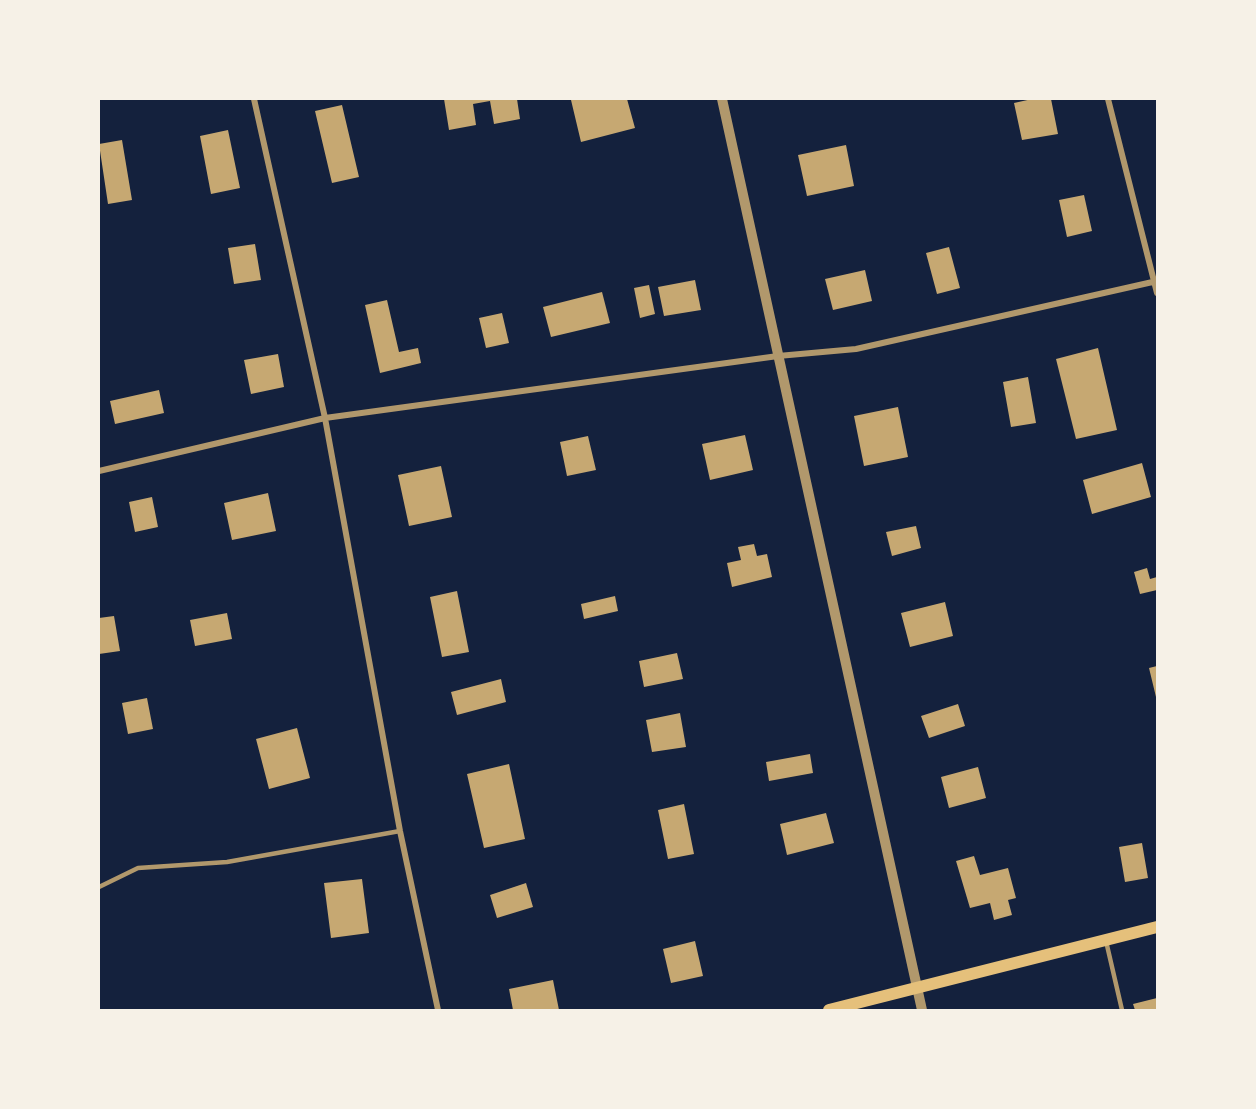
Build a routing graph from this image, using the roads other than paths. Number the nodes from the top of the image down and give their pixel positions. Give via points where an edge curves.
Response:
1 (254, 99) edge
2 (722, 99) edge
3 (1108, 99) edge
4 (1156, 282) edge
5 (1157, 293) edge
6 (778, 356) junction
7 (325, 418) junction
8 (99, 471) edge
9 (400, 831) junction
10 (99, 887) edge
11 (1157, 927) edge
12 (1106, 940) junction
13 (917, 989) junction
14 (438, 1010) edge
15 (829, 1010) edge
16 (922, 1010) edge
17 (1122, 1010) edge

1 - 7 street
2 - 6 street
3 - 4 street
4 - 5 street
4 - 6 street via 856,349
6 - 7 street
6 - 13 street
7 - 8 street
7 - 9 street
9 - 10 lane via 227,862 138,868
9 - 14 street
11 - 12 main road
12 - 13 main road
12 - 17 lane
13 - 15 main road
13 - 16 street

